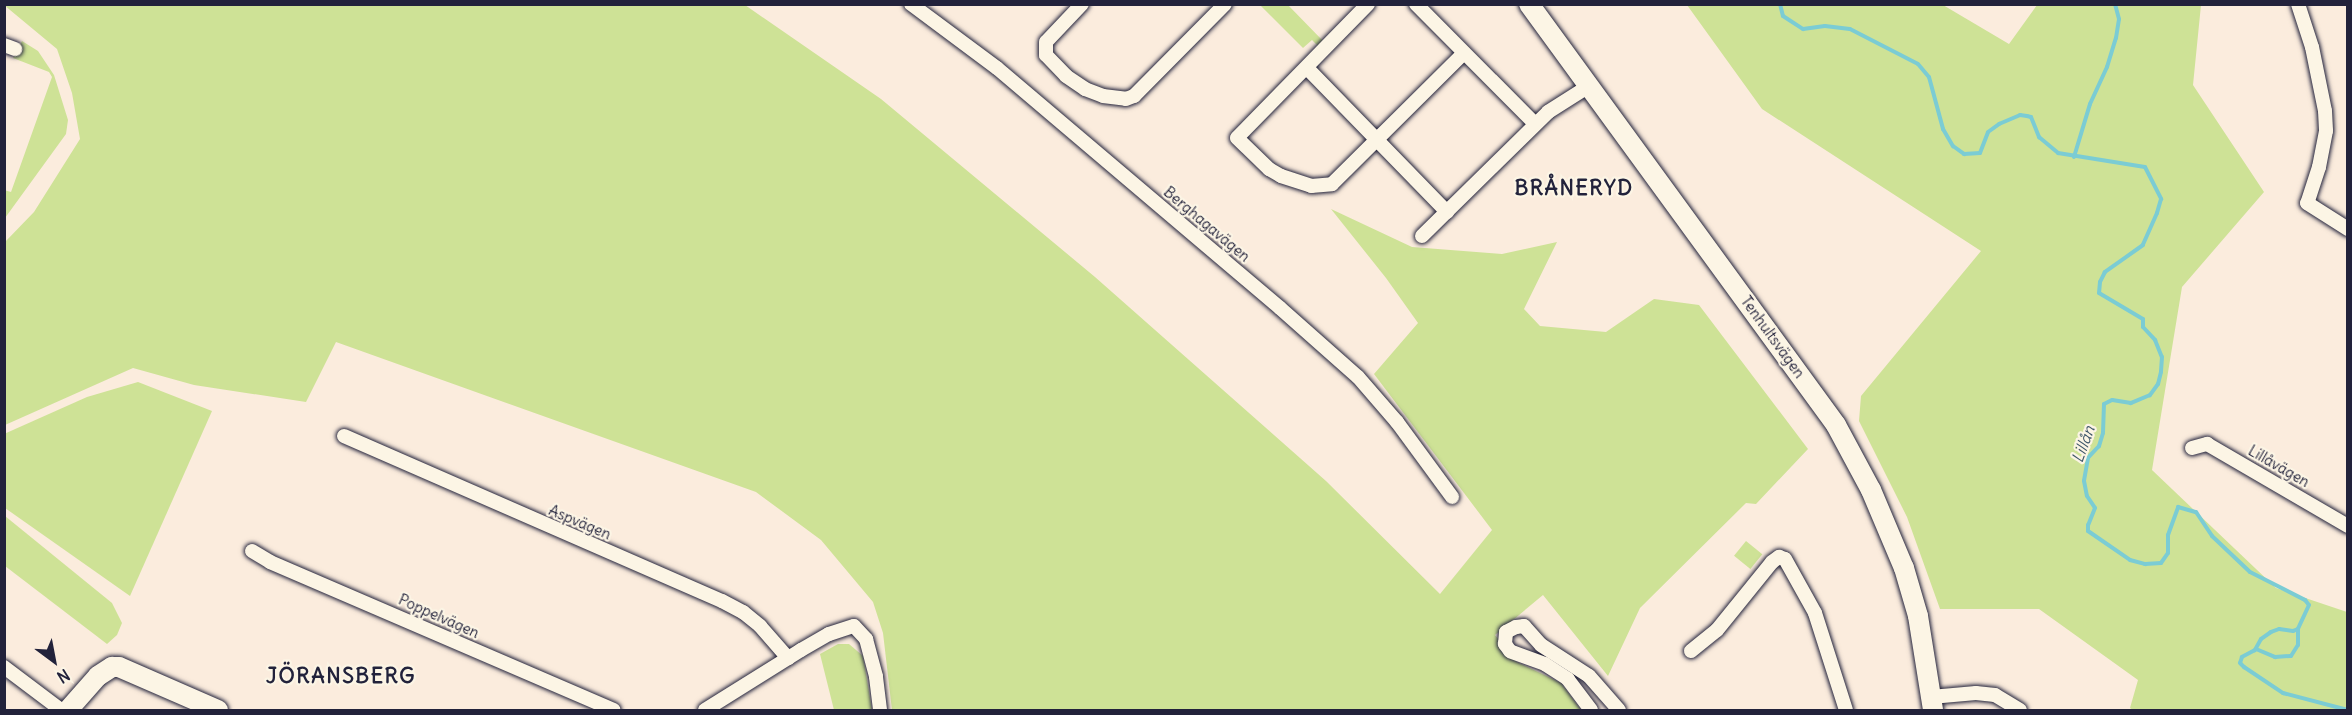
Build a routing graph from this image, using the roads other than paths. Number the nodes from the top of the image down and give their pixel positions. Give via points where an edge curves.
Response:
1 (911, 4) edge
2 (1083, 4) edge
3 (1225, 4) edge
4 (1368, 4) edge
5 (1416, 4) edge
6 (1529, 4) edge
7 (2298, 4) edge
8 (1463, 54) junction
9 (1306, 68) junction
10 (1589, 86) junction
11 (1535, 124) junction
12 (1376, 140) junction
13 (1447, 213) junction
14 (2348, 229) edge
15 (1422, 236) dead end
16 (344, 436) dead end
17 (2192, 448) dead end
18 (1452, 497) dead end
19 (2348, 526) edge
20 (252, 551) dead end
21 (1691, 651) dead end
22 (788, 658) junction
23 (4, 667) edge
24 (1932, 704) edge
25 (61, 711) edge
26 (68, 711) edge
27 (218, 711) edge
28 (614, 711) edge
29 (705, 711) edge
30 (880, 711) edge
31 (1591, 711) edge
32 (1619, 711) edge
33 (1846, 711) edge
34 (2020, 711) edge

1 - 18 street, Berghagavägen via 997,68 1350,370 1397,422
2 - 3 street via 1046,42 1046,55 1085,89 1126,99 1134,96
4 - 9 street
5 - 8 street
6 - 10 street, Tenhultsvägen
7 - 14 street via 2312,47 2326,121 2319,167 2307,203
8 - 11 street
8 - 12 street
9 - 12 street
9 - 12 street via 1237,138 1269,169 1320,187 1332,184
10 - 11 street
10 - 24 street, Tenhultsvägen via 1836,425 1871,490 1904,568 1918,616
11 - 13 street
12 - 13 street
13 - 15 street
16 - 22 street, Aspvägen via 722,601 760,626
17 - 19 street, Lillåvägen via 2207,444
20 - 28 street, Poppelvägen
21 - 33 street via 1717,630 1772,562 1785,559 1815,613
22 - 29 street
22 - 30 street via 854,626 860,630 871,655
23 - 25 street
24 - 34 street via 1977,693 1995,695
26 - 27 street via 104,672 119,667
31 - 32 street via 1568,679 1545,664 1510,651 1505,644 1506,632 1524,626 1541,645 1589,676

